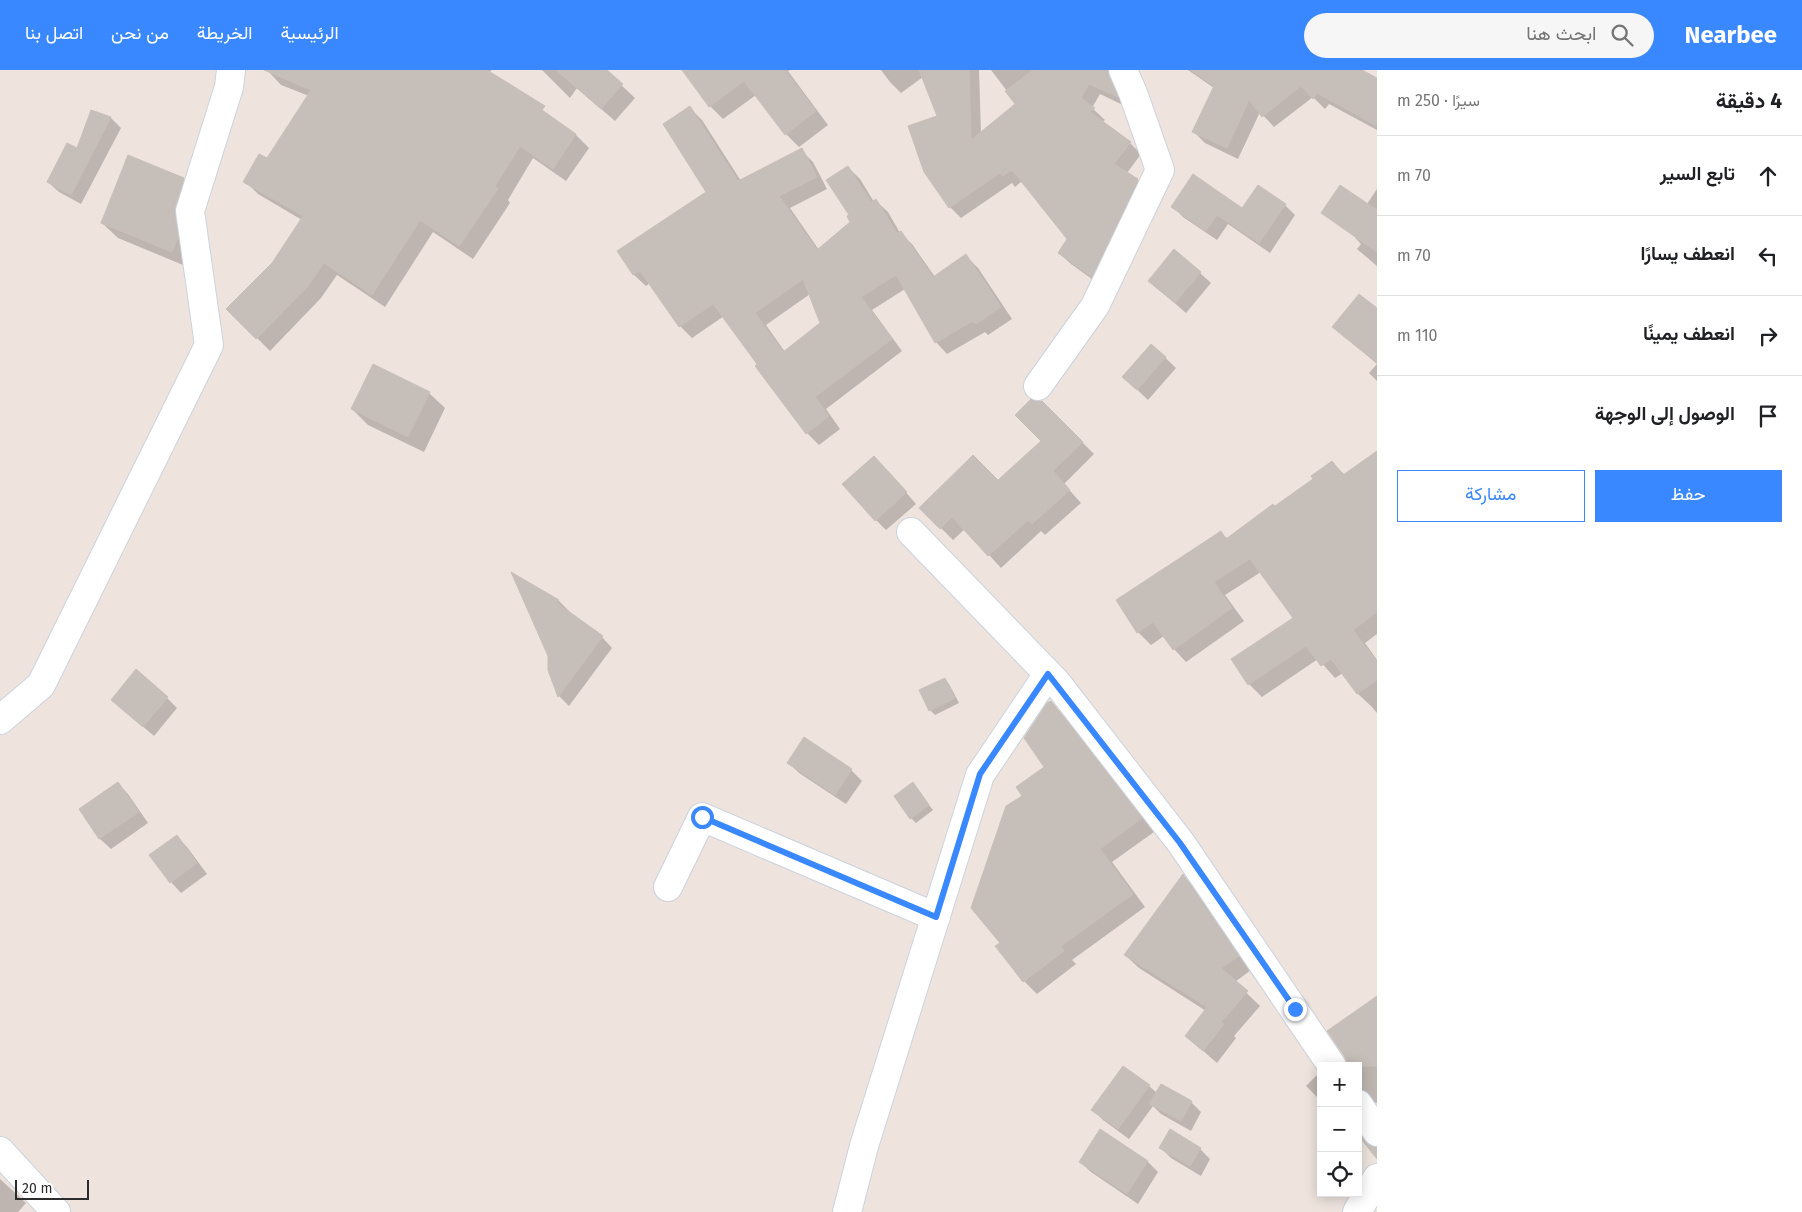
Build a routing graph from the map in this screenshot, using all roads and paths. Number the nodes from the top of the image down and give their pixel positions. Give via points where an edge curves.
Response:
1 (231, 70) edge
2 (1122, 70) edge
3 (1038, 386) dead end
4 (911, 532) dead end
5 (1048, 674) junction
6 (0, 720) edge
7 (668, 887) dead end
8 (936, 917) junction
9 (1329, 1062) edge
10 (1360, 1107) edge
11 (1377, 1132) edge
12 (0, 1151) edge
13 (1377, 1178) edge
14 (56, 1212) edge
15 (847, 1212) edge
16 (1357, 1212) edge

1 - 6 street via 229,87 190,211 208,345 42,685
2 - 3 street via 1160,170 1095,306
4 - 5 street
5 - 8 street via 980,774
5 - 9 street via 1180,843
7 - 8 street via 702,817
8 - 15 street via 864,1146
10 - 11 street
12 - 14 street
13 - 16 street

